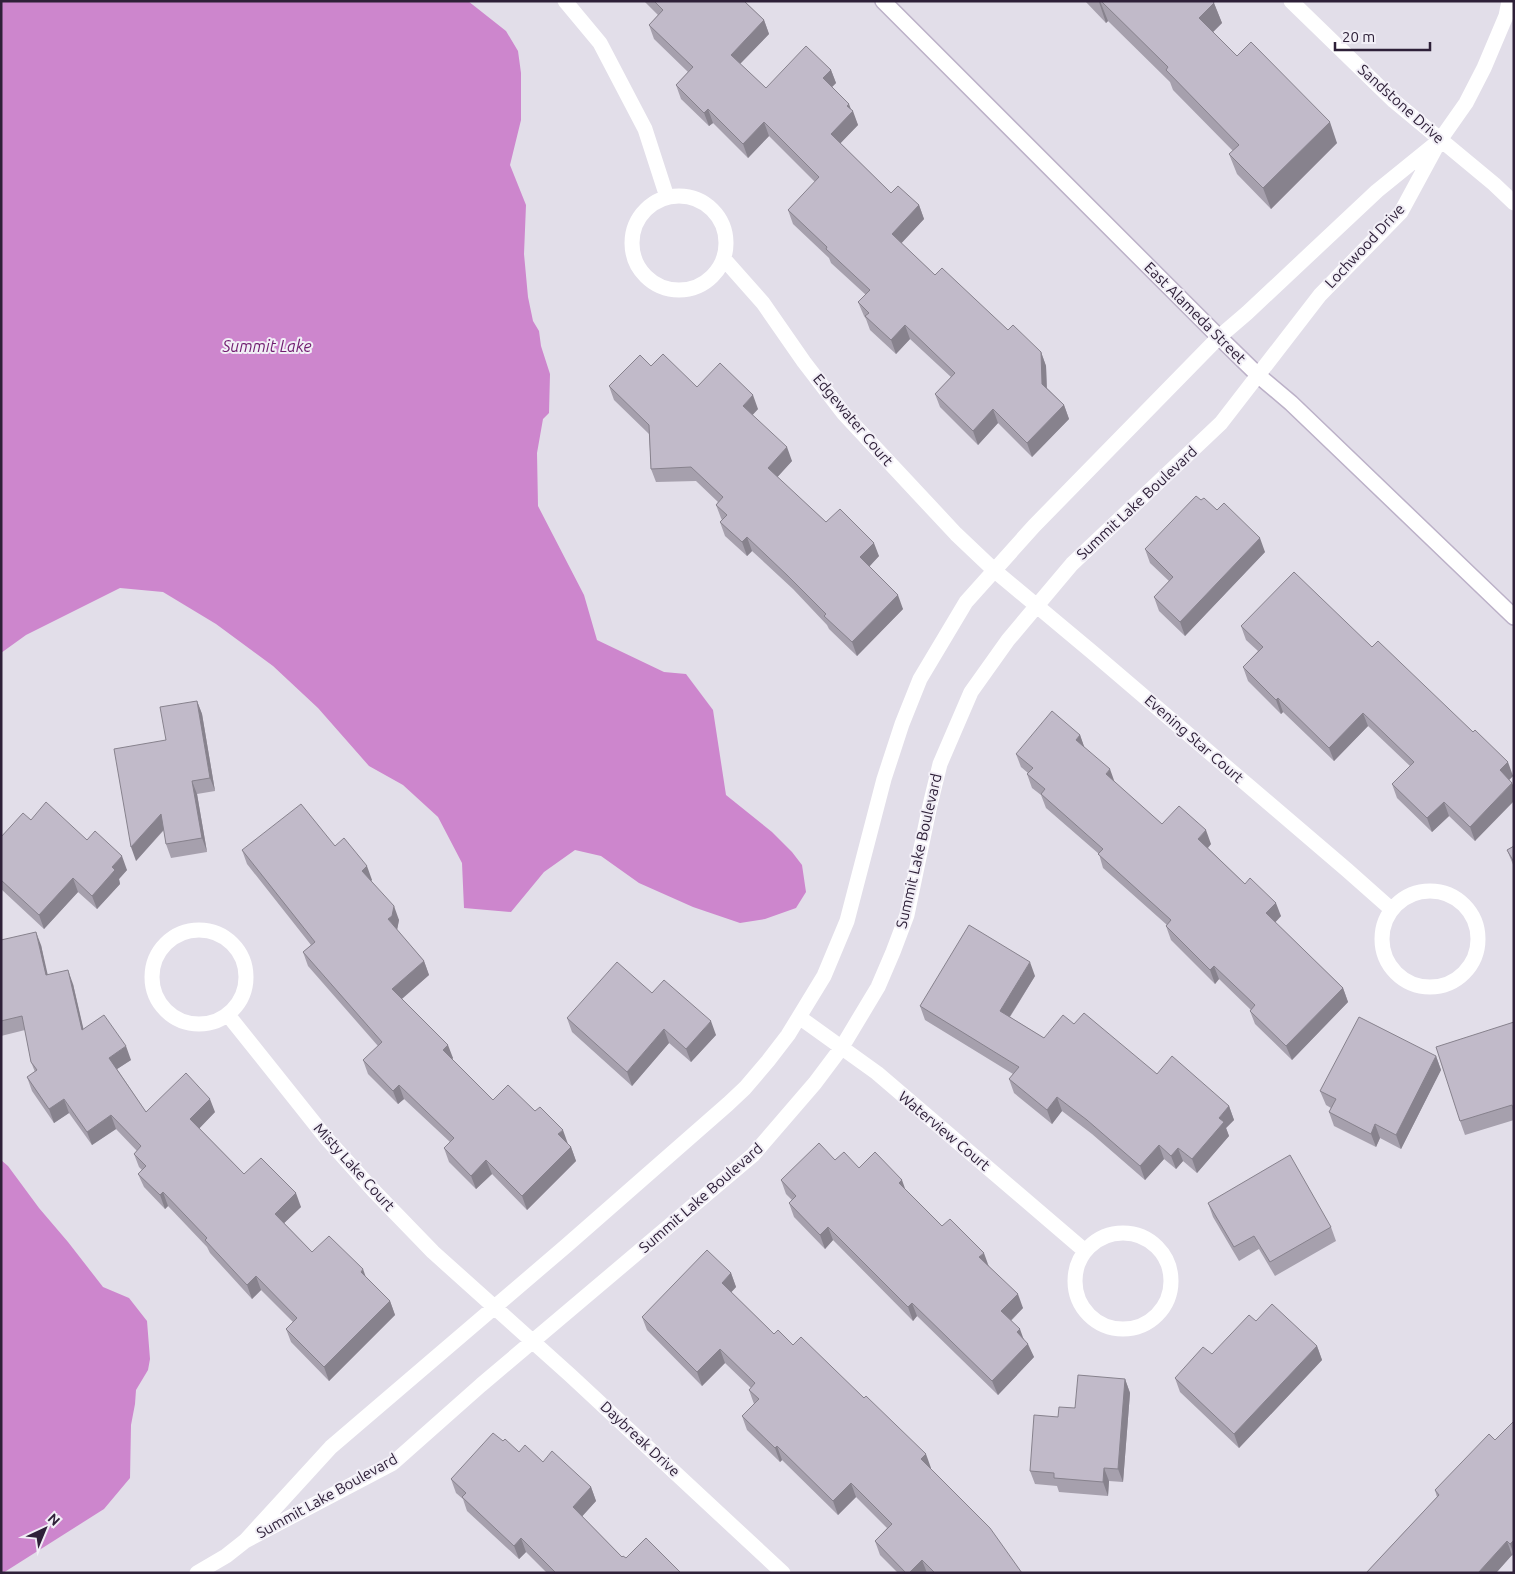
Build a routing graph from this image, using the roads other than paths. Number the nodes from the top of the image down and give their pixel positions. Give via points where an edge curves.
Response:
1 (565, 1) edge
2 (884, 1) edge
3 (1292, 1) edge
4 (1509, 1) edge
5 (1440, 140) junction
6 (667, 196) junction
7 (1514, 203) edge
8 (724, 259) junction
9 (1247, 313) joint
10 (1219, 337) junction
11 (1280, 346) joint
12 (1258, 376) junction
13 (994, 571) junction
14 (1037, 606) junction
15 (1514, 616) edge
16 (1391, 909) junction
17 (228, 1015) junction
18 (799, 1017) junction
19 (842, 1047) junction
20 (1085, 1251) junction
21 (494, 1307) junction
22 (533, 1342) junction
23 (244, 1541) junction
24 (197, 1573) edge
25 (783, 1573) edge

1 - 6 street via 600,43 645,129
2 - 10 street, East Alameda Street
3 - 5 street, Sandstone Drive via 1394,101
4 - 5 street, Lochwood Drive via 1484,68 1466,103
5 - 7 street, Sandstone Drive
5 - 9 street, Lochwood Drive via 1376,191
5 - 11 street, Lochwood Drive via 1401,212 1320,295
6 - 8 street via 688,196 715,212 726,232
6 - 8 street via 652,203 640,216 634,230 632,251 639,269 654,283 670,290 686,290 710,280
8 - 13 street, Edgewater Court via 763,303 844,414
9 - 10 street, Summit Lake Boulevard
10 - 12 street, East Alameda Street
10 - 13 street, Summit Lake Boulevard
11 - 12 street, Summit Lake Boulevard
12 - 14 street, Summit Lake Boulevard via 1221,423 1072,564
12 - 15 street, East Alameda Street via 1291,403
13 - 14 street, Evening Star Court
13 - 18 street, Summit Lake Boulevard via 966,602 920,679 884,779 846,921 824,976
14 - 16 street, Evening Star Court
14 - 19 street, Summit Lake Boulevard via 987,667 971,692 940,764 907,915 878,987
16 - 16 street via 1383,926 1382,948 1390,966 1402,979 1419,987 1441,986 1456,980 1467,970 1475,957 1479,939 1476,924 1466,906 1450,895 1434,891 1416,892
17 - 17 street via 243,996 247,975 238,950 223,936 204,930 185,932 173,938 154,961 152,977 158,1000 173,1016 196,1024 214,1022
17 - 21 street, Misty Lake Court via 372,1190 433,1252
18 - 19 street, Waterview Court
18 - 21 street, Summit Lake Boulevard via 745,1088
19 - 20 street, Waterview Court
19 - 22 street, Summit Lake Boulevard via 815,1084 753,1155
20 - 20 street via 1074,1275 1076,1297 1100,1325 1130,1330 1151,1321 1165,1305 1172,1279 1169,1265 1160,1250 1146,1238 1126,1233 1110,1234 1095,1241
21 - 22 street, Daybreak Drive
21 - 23 street, Summit Lake Boulevard via 331,1447
22 - 23 street, Summit Lake Boulevard via 393,1463
22 - 25 street, Daybreak Drive
23 - 24 street, Summit Lake Boulevard

